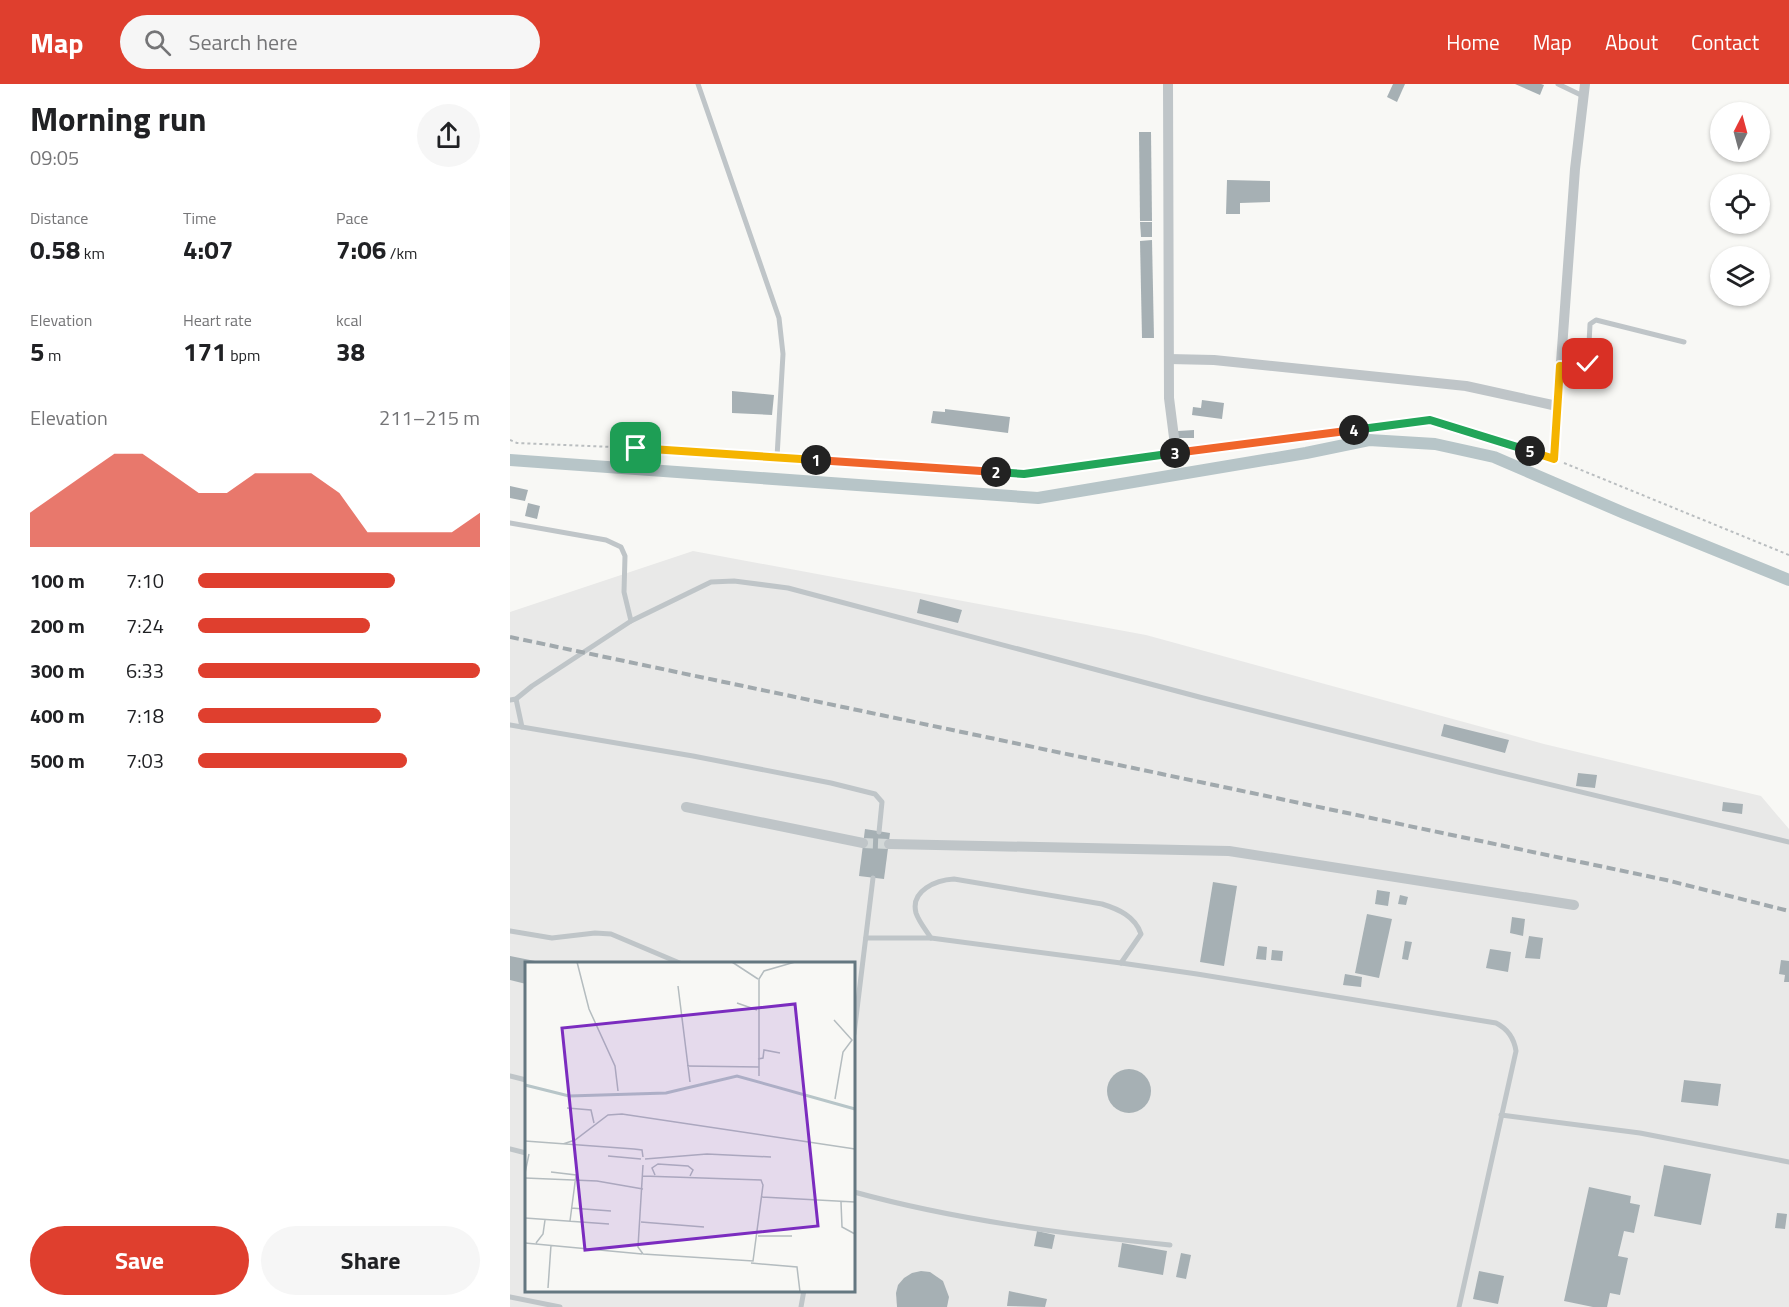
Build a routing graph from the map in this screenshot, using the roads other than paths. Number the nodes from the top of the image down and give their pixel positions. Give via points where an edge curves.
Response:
1 (698, 84) edge
2 (1168, 84) edge
3 (1558, 84) edge
4 (1585, 84) edge
5 (1583, 96) junction
6 (1684, 342) dead end
7 (1168, 359) junction
8 (1560, 366) junction
9 (1557, 406) junction
10 (1176, 453) road end
11 (777, 457) road end
12 (1554, 459) road end
13 (510, 523) edge
14 (631, 621) junction
15 (513, 700) edge
16 (510, 725) edge
17 (522, 727) junction
18 (686, 807) dead end
19 (879, 832) dead end
20 (1789, 842) edge
21 (863, 843) tunnel mouth
22 (889, 844) tunnel mouth
23 (873, 878) dead end
24 (1574, 905) dead end
25 (510, 931) edge
26 (866, 938) junction
27 (931, 938) junction
28 (680, 962) edge
29 (1121, 963) junction
30 (856, 1004) edge
31 (855, 1019) edge
32 (510, 1076) edge
33 (525, 1080) edge
34 (1501, 1115) junction
35 (510, 1149) edge
36 (525, 1153) edge
37 (1789, 1162) edge
38 (855, 1192) edge
39 (1170, 1245) dead end
40 (804, 1292) edge
41 (510, 1297) edge
42 (560, 1307) edge
43 (801, 1307) edge
44 (1459, 1307) edge

1 - 11 lane via 779,318 783,354
2 - 7 street
3 - 5 lane
4 - 5 street
5 - 8 street
6 - 8 lane via 1596,320 1590,324 1588,364 1582,368
7 - 9 street via 1214,360 1466,386
7 - 10 street
8 - 9 street
9 - 12 street
13 - 14 lane via 606,540 621,547 625,556 624,592
14 - 15 lane
14 - 20 lane via 711,582 788,588 1237,706
15 - 17 lane
16 - 17 lane
17 - 19 lane via 693,756 875,794 882,802
18 - 21 street
22 - 24 street via 1229,851
23 - 26 lane
25 - 28 lane via 552,938 611,934
26 - 27 lane
26 - 30 lane
27 - 29 lane
27 - 29 lane via 915,909 918,899 932,884 954,879 1115,908 1137,924 1141,934
29 - 34 lane via 1496,1023 1509,1033 1516,1051
30 - 31 lane
32 - 33 lane
34 - 37 lane via 1640,1133
34 - 44 lane
35 - 36 lane
38 - 39 lane via 899,1204 1046,1229
40 - 43 lane
41 - 42 lane

